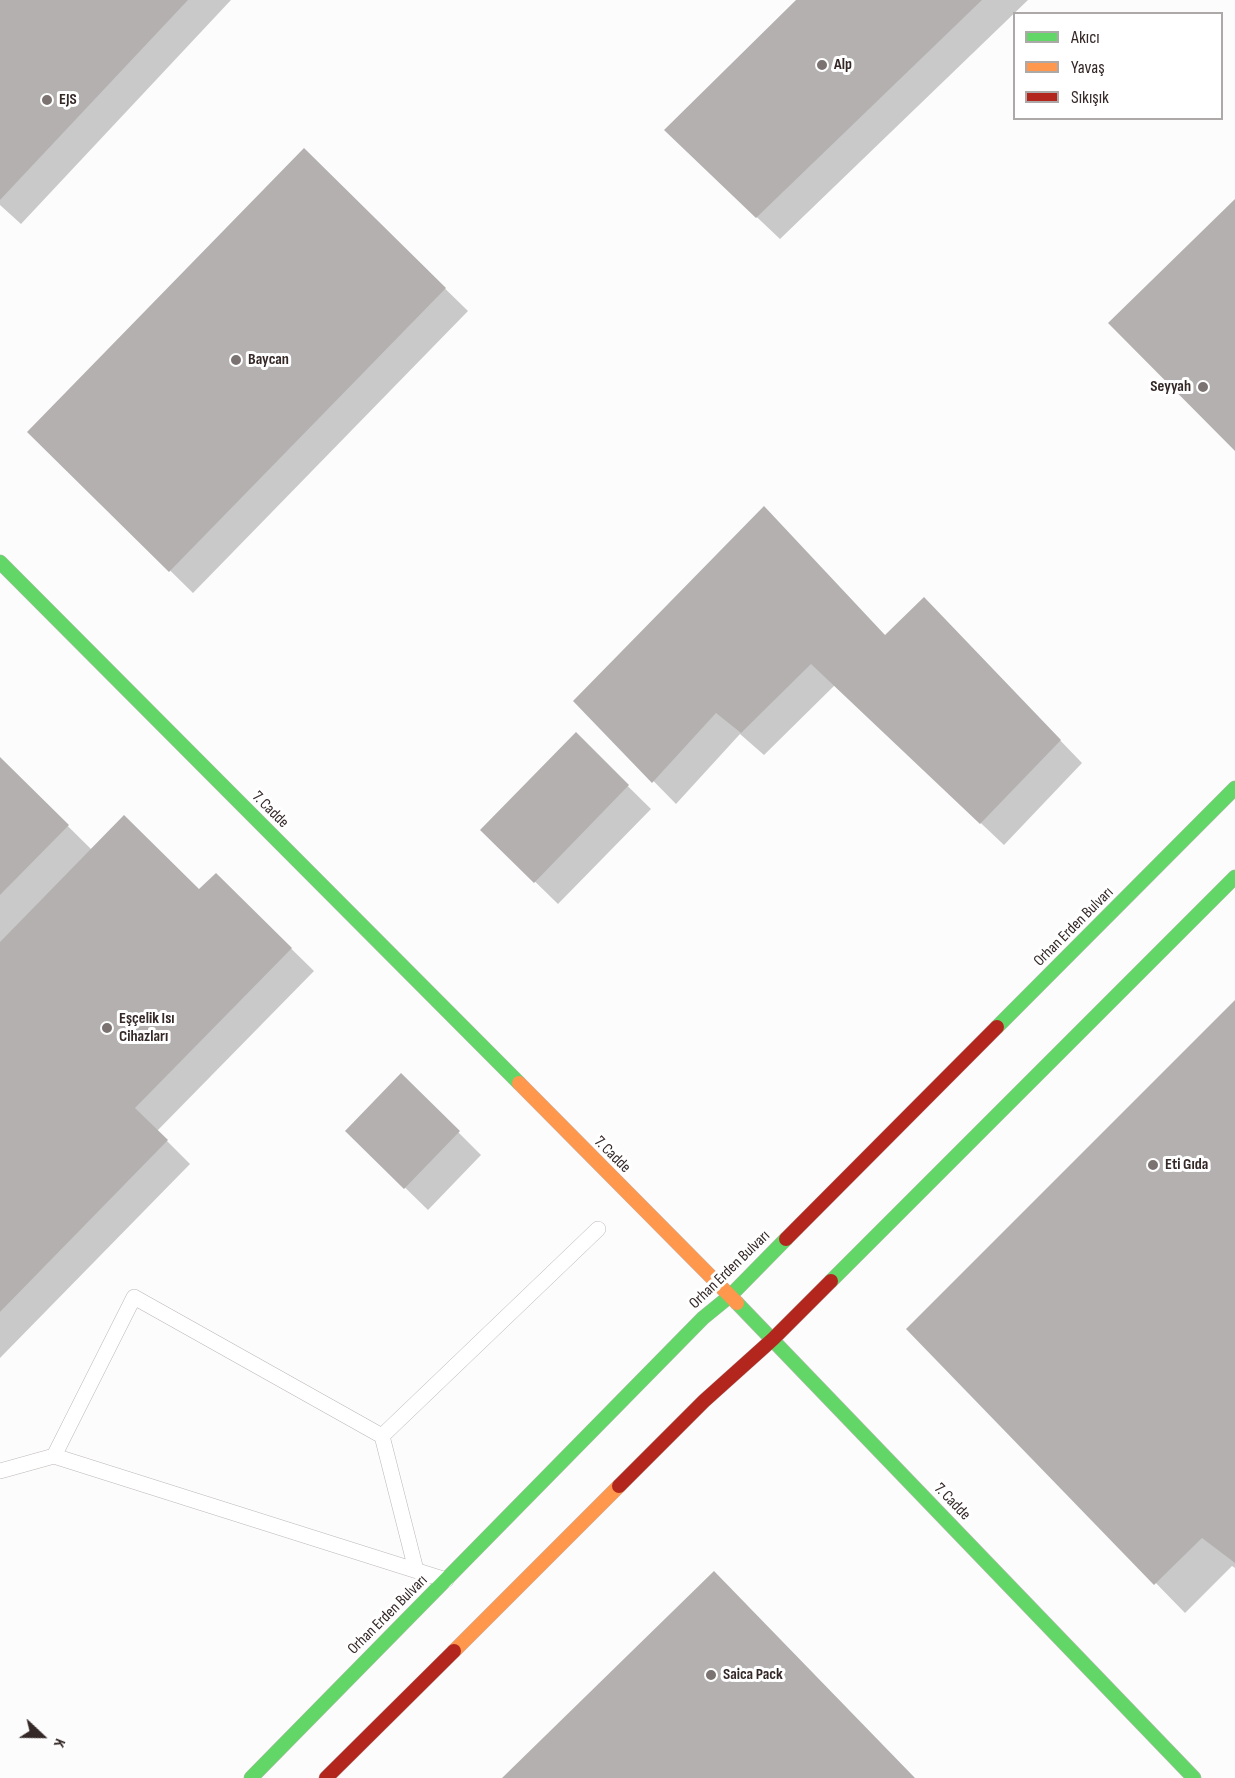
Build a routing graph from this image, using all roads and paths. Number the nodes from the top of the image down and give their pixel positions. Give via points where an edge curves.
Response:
1 (0, 562) edge
2 (1235, 788) edge
3 (1235, 877) edge
4 (598, 1229) dead end
5 (730, 1296) junction
6 (772, 1339) junction
7 (382, 1436) junction
8 (54, 1456) junction
9 (0, 1471) edge
10 (416, 1570) junction
11 (446, 1580) junction
12 (251, 1778) edge
13 (326, 1778) edge
14 (1194, 1778) edge

1 - 5 street, 7. Cadde
2 - 5 street, Orhan Erden Bulvarı
3 - 6 street
4 - 7 lane
5 - 6 street, 7. Cadde
5 - 11 street, Orhan Erden Bulvarı via 703,1318
6 - 13 street via 704,1401
6 - 14 street, 7. Cadde
7 - 8 lane via 134,1297
7 - 10 lane
8 - 9 lane
8 - 10 lane
10 - 11 lane
11 - 12 street, Orhan Erden Bulvarı

